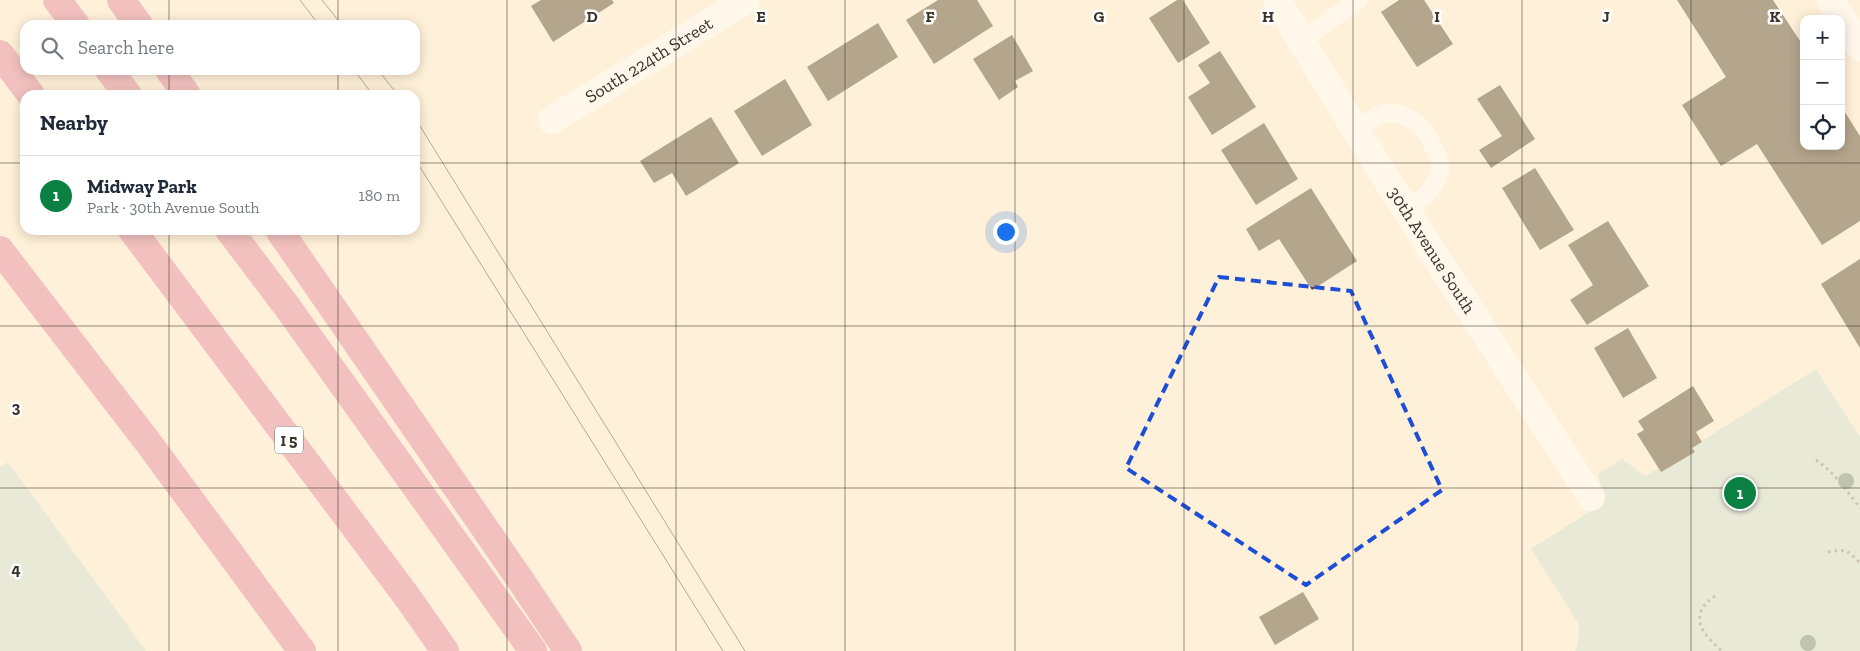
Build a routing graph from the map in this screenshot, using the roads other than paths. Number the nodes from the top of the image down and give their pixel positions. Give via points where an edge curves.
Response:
1 (57, 0) edge
2 (122, 0) edge
3 (746, 0) edge
4 (1277, 0) edge
5 (1359, 0) edge
6 (1830, 0) edge
7 (72, 20) edge
8 (136, 20) edge
9 (1301, 40) junction
10 (1860, 47) edge
11 (0, 54) edge
12 (113, 75) edge
13 (173, 75) edge
14 (27, 90) edge
15 (124, 90) edge
16 (184, 90) edge
17 (552, 120) dead end
18 (1355, 130) junction
19 (1406, 210) junction
20 (136, 235) edge
21 (233, 235) edge
22 (282, 235) edge
23 (0, 250) edge
24 (1591, 497) dead end
25 (302, 651) edge
26 (445, 651) edge
27 (533, 651) edge
28 (568, 651) edge

1 - 7 highway
2 - 8 highway
3 - 17 street, South 224th Street
4 - 9 street, 30th Avenue South
5 - 9 lane
6 - 10 street
9 - 18 street, 30th Avenue South
11 - 14 highway
12 - 15 highway
13 - 16 highway
18 - 19 street, 30th Avenue South
18 - 19 lane via 1385,113 1404,116 1420,126 1441,161 1440,171 1433,188
19 - 24 street, 30th Avenue South
20 - 26 highway, I 5
21 - 27 highway
22 - 28 highway
23 - 25 highway via 147,441

